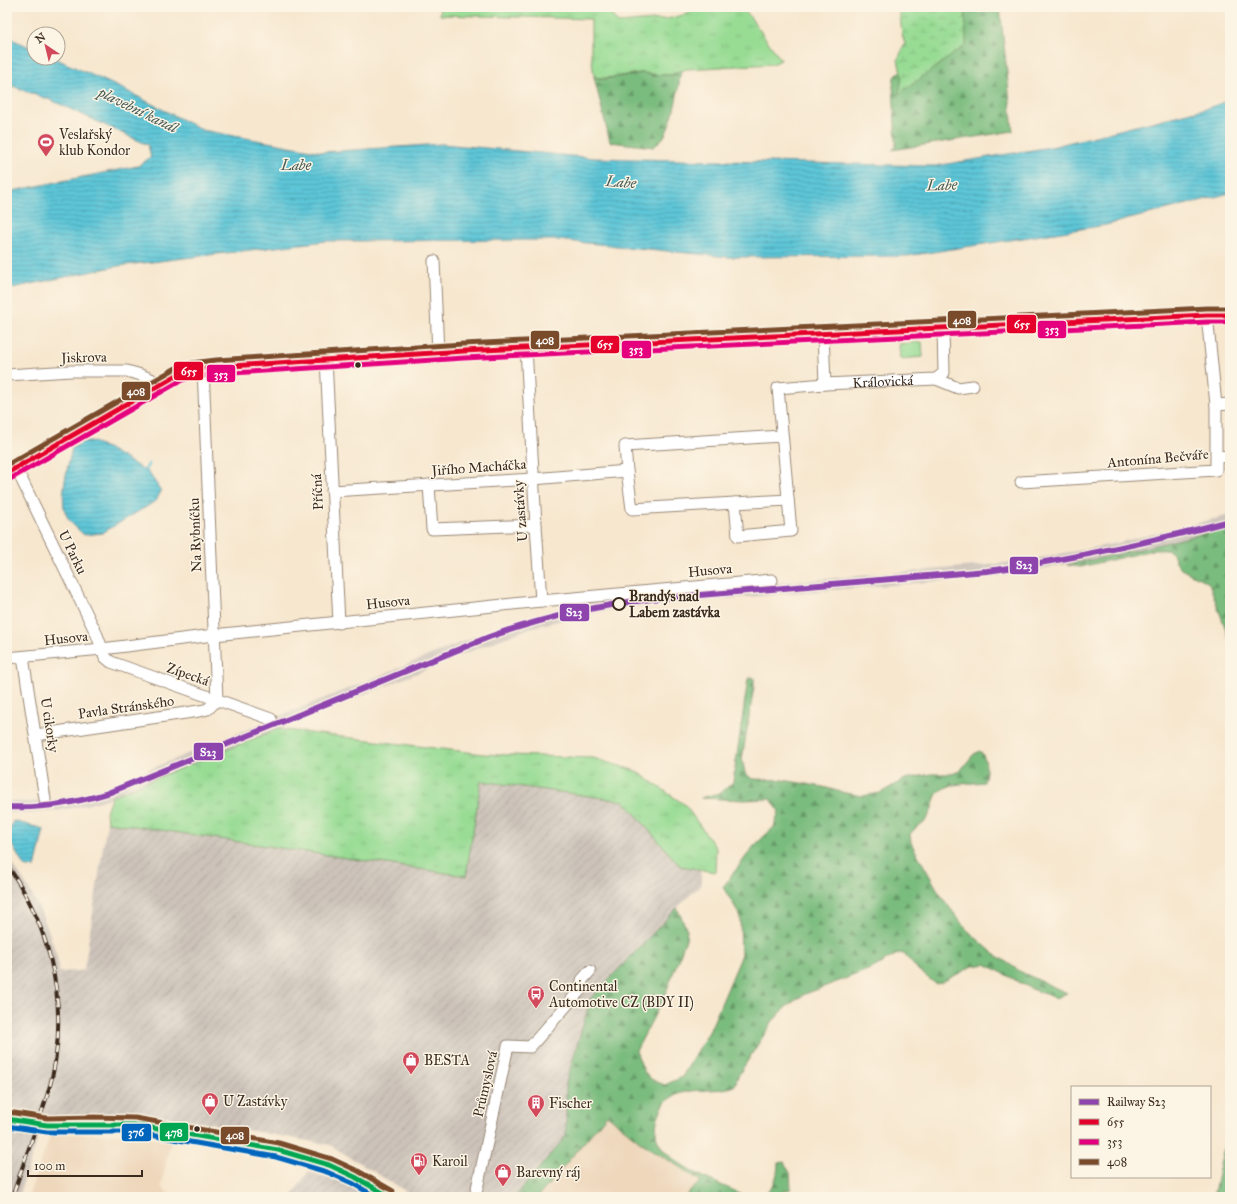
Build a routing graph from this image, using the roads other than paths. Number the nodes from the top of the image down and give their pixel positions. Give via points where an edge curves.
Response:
1 (434, 262) dead end
2 (1207, 315) junction
3 (1230, 315) edge
4 (944, 327) junction
5 (823, 333) junction
6 (526, 348) junction
7 (438, 353) junction
8 (326, 359) junction
9 (203, 368) junction
10 (7, 375) edge
11 (936, 379) junction
12 (824, 384) junction
13 (158, 385) junction
14 (973, 386) dead end
15 (1230, 404) edge
16 (1216, 405) junction
17 (782, 436) junction
18 (1230, 456) edge
19 (1217, 457) junction
20 (12, 470) edge
21 (627, 471) junction
22 (533, 479) junction
23 (1020, 482) dead end
24 (429, 486) junction
25 (332, 491) junction
26 (788, 500) junction
27 (735, 503) junction
28 (536, 525) junction
29 (772, 580) dead end
30 (541, 601) junction
31 (339, 623) junction
32 (214, 635) junction
33 (102, 649) junction
34 (23, 657) junction
35 (7, 658) edge
36 (217, 700) junction
37 (270, 719) dead end
38 (36, 735) junction
39 (45, 799) dead end
40 (590, 971) dead end
41 (7, 1119) edge
42 (390, 1197) edge
43 (474, 1197) edge

1 - 7 street
2 - 3 main road
2 - 4 main road
2 - 16 street, Antonína Bečváře
4 - 5 main road
4 - 11 street via 944,373
5 - 6 main road
5 - 12 street
6 - 7 main road
6 - 22 street, U zastávky
7 - 8 main road
8 - 9 main road
8 - 25 street, Příčná
9 - 13 main road via 179,374
9 - 32 street, Na Rybníčku
10 - 13 street, Jiskrova via 127,371 151,379
11 - 12 street, Královická
11 - 14 street via 958,388
12 - 17 street via 778,388
13 - 20 main road
15 - 16 street
16 - 19 street, Antonína Bečváře
17 - 21 street via 625,446
17 - 26 street
18 - 19 street
19 - 23 street, Antonína Bečváře via 1216,470
20 - 33 street, U Parku
21 - 22 street, Jiřího Macháčka
21 - 27 street via 632,509
22 - 24 street, Jiřího Macháčka
22 - 28 street, U zastávky
24 - 25 street, Jiřího Macháčka
24 - 28 street via 432,529
25 - 31 street, Příčná
26 - 27 street
26 - 27 street via 791,531 738,536
28 - 30 street, U zastávky
29 - 30 street, Husova
30 - 31 street, Husova
31 - 32 street, Husova
32 - 33 street, Husova
32 - 36 street, Na Rybníčku
33 - 34 street, Husova
33 - 36 street, Zípecká via 110,662
34 - 35 street, Husova
34 - 38 street, U cikorky
36 - 37 street, Zípecká
36 - 38 street, Pavla Stránského via 208,709 199,711
38 - 39 street, U cikorky
40 - 43 street, Průmyslová via 582,980 581,989 530,1047 508,1046
41 - 42 street via 47,1125 134,1125 278,1150 329,1165

